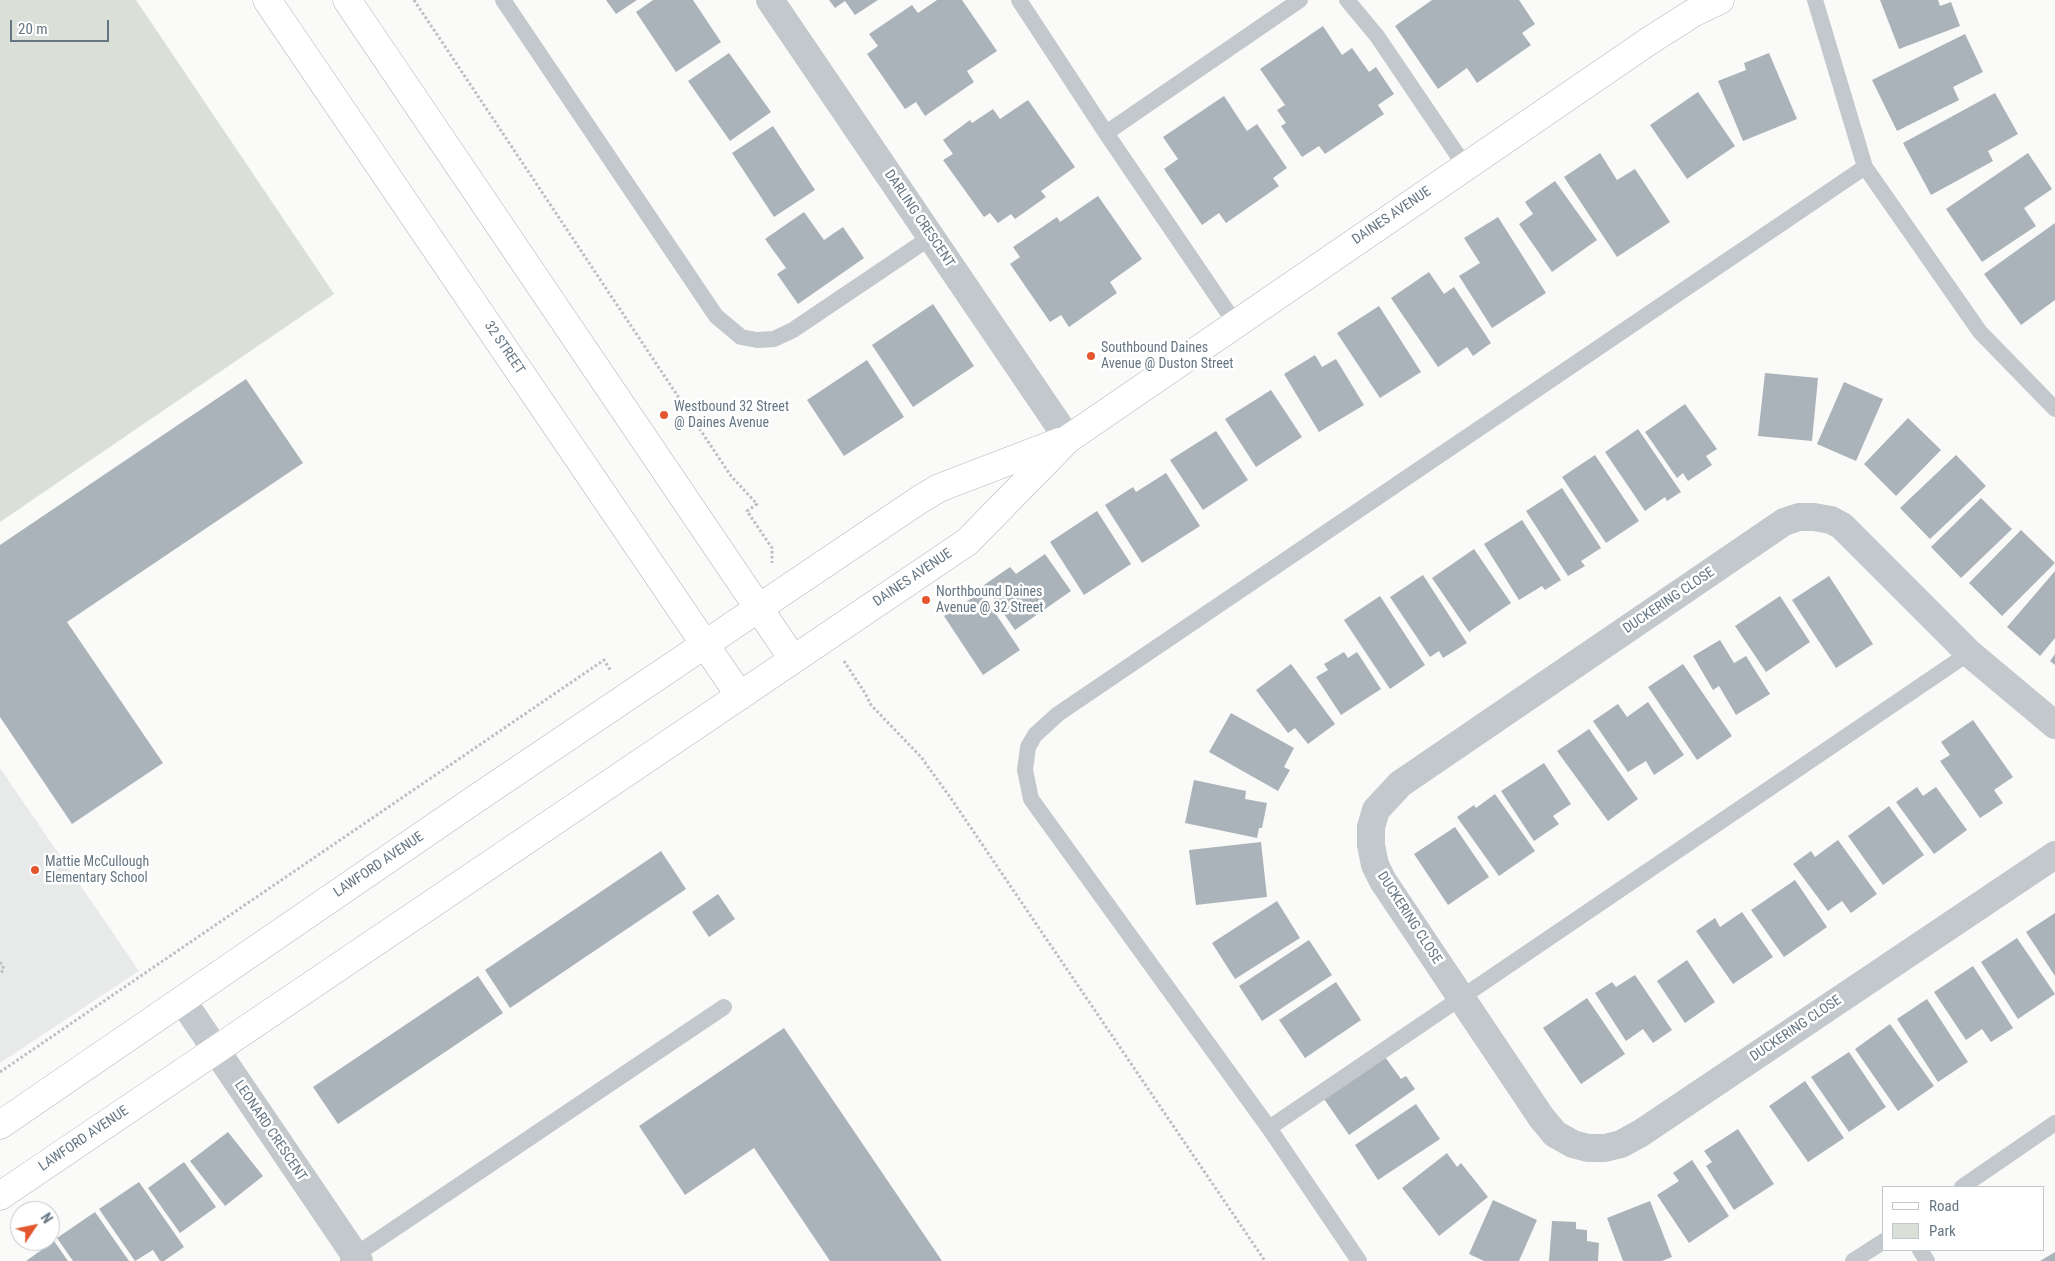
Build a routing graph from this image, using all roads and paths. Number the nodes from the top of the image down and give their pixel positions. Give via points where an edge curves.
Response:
1 (267, 0) edge
2 (347, 0) edge
3 (414, 0) edge
4 (503, 0) edge
5 (770, 0) edge
6 (1019, 0) edge
7 (1300, 0) edge
8 (1347, 0) edge
9 (1720, 0) edge
10 (1815, 0) edge
11 (1106, 133) junction
12 (1465, 166) junction
13 (1866, 168) junction
14 (931, 236) junction
15 (1235, 323) junction
16 (2055, 410) edge
17 (1068, 438) junction
18 (772, 548) dead end
19 (759, 607) junction
20 (705, 644) junction
21 (1969, 654) junction
22 (841, 656) dead end
23 (793, 659) junction
24 (616, 677) dead end
25 (740, 696) junction
26 (2055, 725) edge
27 (2055, 855) edge
28 (0, 962) edge
29 (0, 974) edge
30 (1460, 997) junction
31 (182, 1000) junction
32 (724, 1007) dead end
33 (216, 1050) junction
34 (0, 1072) edge
35 (2055, 1123) edge
36 (0, 1125) edge
37 (1269, 1128) junction
38 (1963, 1186) edge
39 (0, 1196) edge
40 (1882, 1242) edge
41 (354, 1259) edge
42 (1264, 1261) edge
43 (1359, 1261) edge
44 (1853, 1261) edge

1 - 20 street, 32 STREET
2 - 19 street
3 - 18 path via 731,476 757,504 747,511
4 - 14 lane via 716,316 741,337 774,339 793,330
5 - 14 street, DARLING CRESCENT
6 - 11 lane
7 - 11 lane
8 - 12 lane via 1377,36
9 - 12 street, DAINES AVENUE via 1649,41
10 - 13 lane
11 - 15 lane
12 - 15 street, DAINES AVENUE
13 - 16 lane via 1980,332
13 - 37 lane via 1058,714 1035,735 1028,747 1025,770 1031,799
14 - 17 street, DARLING CRESCENT
15 - 17 street, DAINES AVENUE
17 - 19 street, DAINES AVENUE via 939,488
17 - 23 street, DAINES AVENUE via 967,542
19 - 20 street, LAWFORD AVENUE
19 - 23 street
20 - 25 street, 32 STREET
20 - 31 street, LAWFORD AVENUE
21 - 26 street, DUCKERING CLOSE
21 - 30 lane
21 - 30 street, DUCKERING CLOSE via 1842,526 1814,516 1784,522 1400,784 1376,810 1371,827 1375,865
22 - 42 path via 871,705 909,744 945,790
23 - 25 street, DAINES AVENUE
24 - 34 path via 604,660
25 - 33 street, LAWFORD AVENUE
27 - 30 street, DUCKERING CLOSE via 1621,1144 1588,1148 1555,1134
28 - 29 path via 4,969
30 - 37 lane
31 - 33 street, LEONARD CRESCENT
31 - 36 street, LAWFORD AVENUE
32 - 41 lane
33 - 39 street, LAWFORD AVENUE
33 - 41 street, LEONARD CRESCENT
35 - 38 lane
37 - 43 lane
40 - 44 lane

